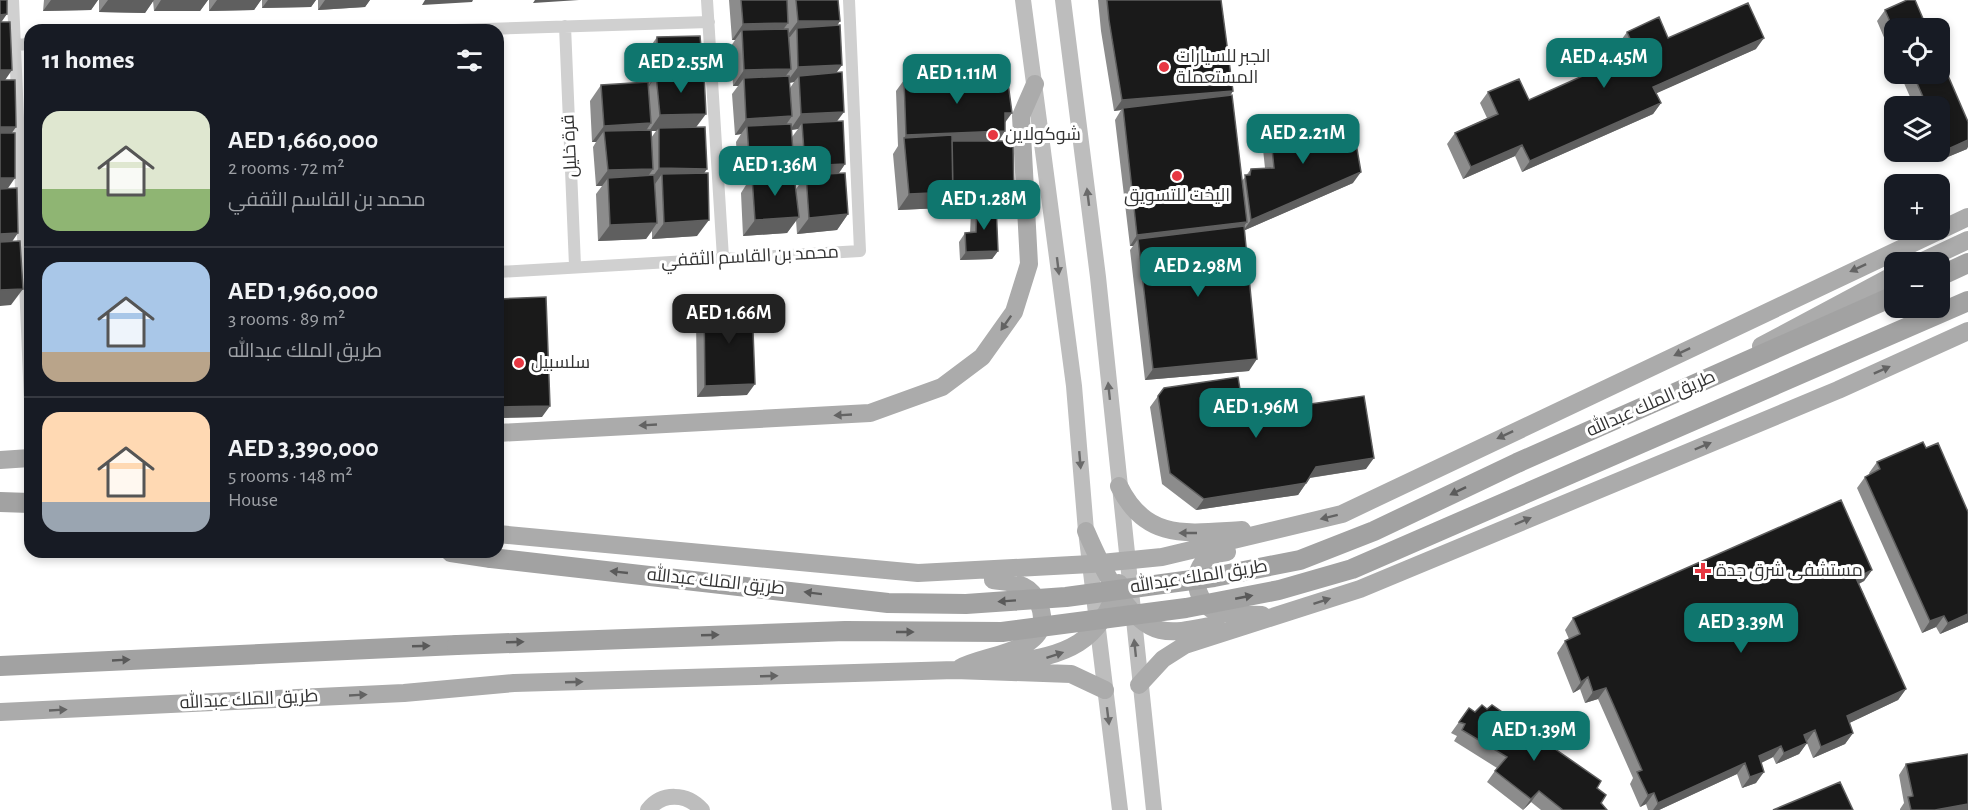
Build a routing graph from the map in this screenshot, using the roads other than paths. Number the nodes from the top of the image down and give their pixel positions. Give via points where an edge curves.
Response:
1 (13, 0) edge
2 (707, 0) edge
3 (849, 0) edge
4 (1023, 0) edge
5 (1063, 0) edge
6 (709, 22) junction
7 (565, 26) junction
8 (504, 28) edge
9 (24, 44) edge
10 (15, 45) junction
11 (1035, 84) junction
12 (1968, 217) edge
13 (24, 220) edge
14 (1968, 240) edge
15 (1942, 252) edge
16 (723, 258) junction
17 (1968, 263) edge
18 (575, 266) junction
19 (1950, 271) edge
20 (504, 272) edge
21 (1884, 280) edge
22 (1884, 300) edge
23 (1968, 301) edge
24 (1968, 331) edge
25 (1664, 399) junction
26 (504, 433) edge
27 (24, 458) edge
28 (0, 460) edge
29 (1119, 486) junction
30 (1288, 527) junction
31 (1086, 531) joint
32 (504, 535) edge
33 (491, 558) edge
34 (1126, 560) junction
35 (1096, 564) junction
36 (965, 573) junction
37 (1117, 590) junction
38 (1131, 611) junction
39 (1279, 615) junction
40 (1098, 627) junction
41 (0, 666) edge
42 (955, 670) junction
43 (1139, 685) junction
44 (1105, 690) junction
45 (0, 712) edge
46 (648, 810) edge
47 (702, 810) edge
48 (1120, 810) edge
49 (1154, 810) edge

1 - 10 street
2 - 6 street
3 - 16 street, محمد بن القاسم الثقفي via 860,251
4 - 11 main road
29 -> 5 main road via 1098,277
6 - 7 street
6 - 16 street
7 - 8 street
7 - 18 street, قرة خليل
9 - 10 street
10 - 13 street
11 -> 26 main road via 1021,117 1029,264 1014,312 982,357 942,387 870,413
11 -> 31 main road via 1074,386
12 -> 30 main road via 1342,514
14 - 15 main road
16 - 18 street, محمد بن القاسم الثقفي
17 - 19 highway
18 - 20 street, محمد بن القاسم الثقفي
21 - 25 main road
22 - 25 highway, طريق الملك عبدالله, bridge
41 -> 23 highway, bridge via 845,631 1002,632 1186,608 1279,590 1352,569
39 -> 24 main road via 1360,589 1838,390
25 -> 33 highway, طريق الملك عبدالله, bridge via 1516,463 1374,531 1300,560 1214,577 1077,596 966,604 888,603
27 - 28 main road
30 -> 29 main road via 1184,533 1166,530 1138,514
29 - 34 main road
30 - 34 main road via 1162,557
30 - 39 main road via 1262,544 1213,555 1202,565 1197,579 1201,599 1217,612
31 - 35 main road
32 - 36 main road via 864,570
34 - 35 main road
34 - 37 main road
34 - 38 main road
35 - 36 main road
35 - 37 main road
35 - 40 main road
36 - 42 main road via 1021,584 1033,594 1041,617 1037,633 1026,645
37 - 38 main road
37 - 40 main road
38 - 39 main road via 1152,627 1173,631
43 -> 38 main road
39 - 43 main road via 1185,645 1163,659
42 -> 40 main road via 1055,655 1078,644
40 - 44 main road
42 - 44 main road, طريق الملك عبدالله via 1071,674
45 -> 42 main road, طريق الملك عبدالله via 404,693 514,683
43 - 49 main road
44 -> 48 main road
46 - 47 main road via 658,801 675,796 692,801

